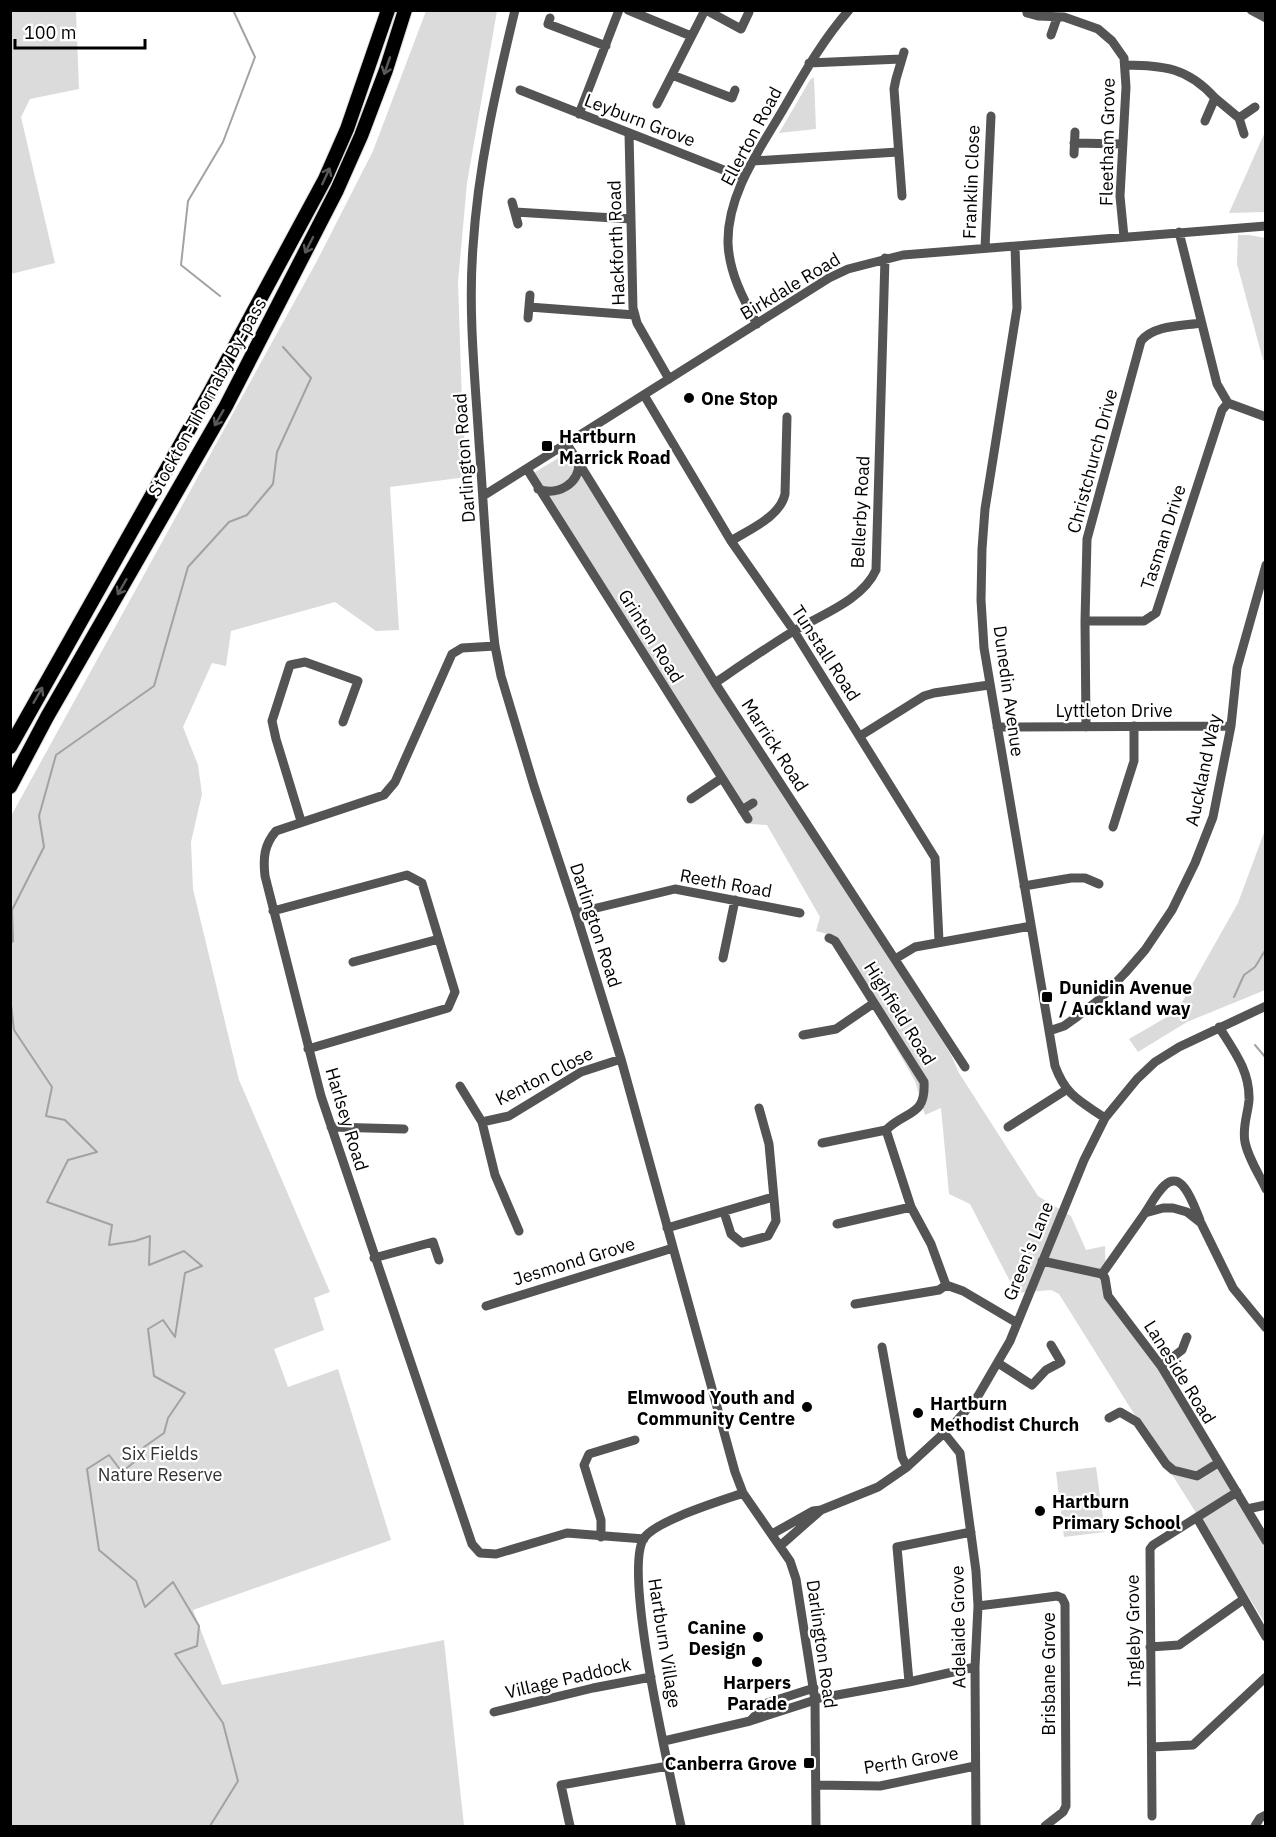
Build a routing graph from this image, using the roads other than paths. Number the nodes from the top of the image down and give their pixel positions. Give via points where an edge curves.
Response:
1 (388, 10) edge
2 (515, 10) edge
3 (619, 10) edge
4 (628, 10) edge
5 (705, 10) edge
6 (849, 10) edge
7 (1251, 10) edge
8 (405, 11) edge
9 (749, 12) edge
10 (1027, 12) edge
11 (550, 18) dead end
12 (1057, 18) junction
13 (1266, 18) edge
14 (1018, 20) dead end
15 (1051, 35) dead end
16 (692, 36) junction
17 (606, 46) junction
18 (809, 63) junction
19 (1125, 65) junction
20 (672, 75) junction
21 (735, 90) dead end
22 (522, 95) dead end
23 (1215, 98) junction
24 (657, 104) dead end
25 (1255, 107) dead end
26 (579, 114) junction
27 (991, 116) dead end
28 (1239, 118) junction
29 (1205, 121) dead end
30 (1074, 132) dead end
31 (629, 133) junction
32 (1244, 134) dead end
33 (1074, 143) junction
34 (1123, 144) junction
35 (898, 152) junction
36 (1074, 154) dead end
37 (753, 161) junction
38 (744, 178) junction
39 (902, 196) dead end
40 (512, 201) dead end
41 (515, 212) junction
42 (631, 219) junction
43 (518, 224) dead end
44 (1266, 226) edge
45 (1179, 232) junction
46 (1124, 237) junction
47 (1016, 246) junction
48 (985, 248) junction
49 (885, 258) junction
50 (530, 295) dead end
51 (529, 307) junction
52 (635, 315) junction
53 (528, 318) dead end
54 (1201, 323) junction
55 (757, 324) junction
56 (669, 379) junction
57 (644, 395) junction
58 (1228, 403) junction
59 (787, 417) dead end
60 (1266, 417) edge
61 (567, 444) junction
62 (579, 463) junction
63 (527, 469) junction
64 (538, 489) junction
65 (483, 496) junction
66 (731, 541) junction
67 (1266, 565) edge
68 (1085, 621) junction
69 (794, 631) junction
70 (495, 646) junction
71 (715, 683) junction
72 (989, 685) junction
73 (343, 722) dead end
74 (1134, 726) junction
75 (1231, 726) junction
76 (1086, 727) junction
77 (997, 728) junction
78 (860, 736) junction
79 (10, 747) edge
80 (722, 778) junction
81 (10, 787) edge
82 (691, 799) dead end
83 (753, 803) dead end
84 (742, 810) junction
85 (748, 819) dead end
86 (301, 821) junction
87 (1113, 827) dead end
88 (1099, 884) dead end
89 (1024, 886) junction
90 (735, 900) junction
91 (273, 911) junction
92 (576, 913) junction
93 (800, 913) dead end
94 (1031, 926) junction
95 (829, 938) dead end
96 (439, 939) junction
97 (939, 941) junction
98 (723, 958) dead end
99 (895, 959) junction
100 (353, 962) dead end
101 (874, 1004) junction
102 (1266, 1006) edge
103 (1219, 1027) junction
104 (1049, 1031) junction
105 (803, 1035) dead end
106 (309, 1049) junction
107 (621, 1059) junction
108 (961, 1064) dead end
109 (460, 1086) dead end
110 (1066, 1090) junction
111 (759, 1108) dead end
112 (1105, 1118) junction
113 (482, 1122) junction
114 (331, 1127) junction
115 (1008, 1127) dead end
116 (404, 1129) dead end
117 (886, 1130) junction
118 (822, 1143) dead end
119 (1266, 1189) edge
120 (773, 1197) junction
121 (911, 1206) junction
122 (724, 1212) junction
123 (1145, 1213) junction
124 (1201, 1223) junction
125 (837, 1224) dead end
126 (667, 1228) junction
127 (519, 1231) dead end
128 (673, 1248) junction
129 (374, 1258) junction
130 (439, 1260) dead end
131 (1042, 1261) junction
132 (1102, 1274) junction
133 (946, 1285) junction
134 (855, 1305) dead end
135 (486, 1306) dead end
136 (1017, 1323) junction
137 (1266, 1328) edge
138 (1188, 1337) dead end
139 (1052, 1345) dead end
140 (882, 1347) dead end
141 (998, 1363) junction
142 (1161, 1366) junction
143 (1032, 1385) junction
144 (1025, 1394) dead end
145 (1108, 1418) dead end
146 (944, 1433) junction
147 (635, 1440) dead end
148 (1218, 1463) junction
149 (907, 1467) junction
150 (743, 1492) junction
151 (1237, 1492) junction
152 (1266, 1505) edge
153 (1247, 1509) junction
154 (821, 1510) junction
155 (1197, 1518) junction
156 (971, 1532) junction
157 (772, 1533) junction
158 (601, 1537) junction
159 (644, 1539) junction
160 (1266, 1541) edge
161 (780, 1546) junction
162 (1244, 1599) junction
163 (978, 1606) junction
164 (1266, 1637) edge
165 (1150, 1647) junction
166 (975, 1667) junction
167 (651, 1677) junction
168 (1266, 1677) edge
169 (909, 1682) junction
170 (814, 1688) junction
171 (788, 1696) junction
172 (815, 1700) junction
173 (791, 1708) junction
174 (494, 1712) dead end
175 (763, 1712) junction
176 (664, 1741) junction
177 (1152, 1747) junction
178 (668, 1766) junction
179 (975, 1766) junction
180 (816, 1785) junction
181 (1266, 1815) edge
182 (1152, 1816) dead end
183 (570, 1827) edge
184 (681, 1827) edge
185 (816, 1827) edge
186 (976, 1827) edge
187 (1045, 1827) edge
188 (1255, 1827) edge

79 -> 1 highway, Stockton-Thornaby By-pass via 325,179 363,87
2 - 65 street, Darlington Road via 489,121 472,247 471,318
3 - 17 street
4 - 16 street
5 - 9 street via 741,29
5 - 16 street
6 - 18 street, Ellerton Road
7 - 13 street
8 -> 81 highway, Stockton-Thornaby By-pass via 337,190 226,406
10 - 12 street, Fleetham Grove
10 - 14 street
11 - 17 street via 548,24
12 - 15 street
12 - 19 street, Fleetham Grove via 1098,29 1119,50
16 - 20 street
17 - 26 street
18 - 35 street via 903,56 894,89
18 - 37 street, Ellerton Road
19 - 23 street via 1155,66 1190,75
19 - 34 street, Fleetham Grove
20 - 21 street via 732,98
20 - 24 street
22 - 26 street, Leyburn Grove
23 - 28 street
23 - 29 street
25 - 28 street
26 - 31 street, Leyburn Grove
27 - 48 street, Franklin Close
28 - 32 street
30 - 33 street
31 - 38 street, Leyburn Grove
31 - 42 street, Hackforth Road
33 - 34 street
33 - 36 street
34 - 46 street, Fleetham Grove via 1120,196
35 - 37 street
35 - 39 street
37 - 38 street, Ellerton Road
38 - 55 street, Ellerton Road via 729,225 729,255 736,283
40 - 41 street
41 - 42 street
41 - 43 street
42 - 52 street, Hackforth Road
44 - 45 street, Birkdale Road
45 - 46 street, Birkdale Road
45 - 54 street
46 - 47 street, Birkdale Road
47 - 48 street, Birkdale Road
47 - 72 street, Dunedin Avenue via 1017,308 982,549 981,600
48 - 49 street, Birkdale Road
49 - 55 street, Birkdale Road via 829,278
49 - 69 street, Bellerby Road via 876,570 864,588 826,615
50 - 51 street
51 - 52 street
51 - 53 street
52 - 56 street, Hackforth Road
54 - 58 street via 1217,384
54 - 68 street, Christchurch Drive via 1156,331 1142,341 1087,539
55 - 56 street, Birkdale Road
56 - 57 street, Birkdale Road
57 - 61 street, Birkdale Road
57 - 66 street, Tunstall Road
58 - 60 street
58 - 68 street, Tasman Drive via 1222,410 1156,613 1144,621
59 - 66 street via 783,503 776,512
61 - 62 street, Marrick Road
61 - 63 street, Birkdale Road
62 - 64 street via 575,478 556,492
62 - 71 street, Marrick Road
63 - 64 street, Grinton Road
63 - 65 street, Birkdale Road
64 - 80 street, Grinton Road
65 - 70 street, Darlington Road
66 - 69 street, Tunstall Road
67 - 75 street, Auckland Way via 1237,668
68 - 76 street, Christchurch Drive
69 - 71 street, Bellerby Road
69 - 78 street, Tunstall Road
70 - 86 street, Harlsey Road via 462,648 452,654 395,782 384,795
70 - 92 street, Darlington Road via 534,786
71 - 99 street, Marrick Road
72 - 77 street, Dunedin Avenue
72 - 78 street via 924,696
73 - 86 street via 358,681 306,662 290,666 272,721
74 - 75 street, Lyttleton Drive
74 - 76 street, Lyttleton Drive
74 - 87 street via 1134,761
75 - 104 street, Auckland Way via 1213,818 1172,910 1145,950 1101,998 1064,1026
76 - 77 street, Lyttleton Drive
77 - 89 street, Dunedin Avenue
78 - 97 street, Tunstall Road via 935,858
80 - 82 street
80 - 84 street, Grinton Road
83 - 84 street
84 - 85 street, Grinton Road
86 - 91 street, Harlsey Road via 276,831 267,841 263,858
88 - 89 street via 1071,878
89 - 94 street, Dunedin Avenue
90 - 92 street, Reeth Road via 675,889
90 - 93 street, Reeth Road
90 - 98 street
91 - 96 street via 407,875 422,883
91 - 106 street, Harlsey Road
92 - 107 street, Darlington Road
94 - 97 street
94 - 104 street, Dunedin Avenue
95 - 101 street, Highfield Road via 835,940
96 - 100 street
96 - 106 street via 455,992 448,1008
97 - 99 street via 915,946
99 - 108 street, Marrick Road
101 - 105 street via 836,1029
101 - 117 street, Highfield Road via 924,1082 925,1096 917,1110
102 - 103 street, Green's Lane
103 - 112 street, Green's Lane via 1155,1062
103 - 119 street via 1242,1062 1249,1098 1243,1131 1245,1145
104 - 110 street, Dunedin Avenue via 1055,1066
106 - 114 street, Harlsey Road
107 - 113 street, Kenton Close via 581,1072 509,1116
107 - 126 street, Darlington Road
109 - 113 street, Kenton Close
110 - 112 street, Dunedin Avenue
110 - 115 street
111 - 120 street via 769,1144
112 - 131 street, Green's Lane
113 - 127 street, Kenton Close via 495,1175
114 - 116 street
114 - 129 street, Harlsey Road
117 - 118 street
117 - 121 street
120 - 122 street
120 - 122 street via 776,1221 768,1236 742,1243 731,1234
121 - 125 street
121 - 133 street
122 - 126 street
123 - 124 street via 1173,1208 1187,1212
123 - 124 street via 1166,1183 1180,1182
123 - 132 street
124 - 137 street via 1233,1288
126 - 128 street, Darlington Road
128 - 135 street, Jesmond Grove
128 - 150 street, Darlington Road
129 - 130 street via 433,1242
129 - 158 street, Harlsey Road via 472,1544 480,1552 496,1554 567,1533
131 - 132 street
131 - 136 street, Green's Lane
132 - 142 street, Laneside Road via 1108,1296
133 - 134 street via 939,1290
133 - 136 street
136 - 141 street, Green's Lane
138 - 142 street via 1182,1350
139 - 143 street via 1061,1362 1046,1370
140 - 149 street
141 - 143 street
141 - 146 street, Green's Lane via 978,1396
142 - 148 street, Laneside Road
143 - 144 street
145 - 148 street via 1122,1407 1173,1470 1197,1476
146 - 149 street, Green's Lane
146 - 156 street, Adelaide Grove via 960,1453
147 - 158 street via 589,1454 584,1465 601,1520
148 - 151 street, Laneside Road
149 - 154 street, Green's Lane via 882,1484
150 - 157 street, Darlington Road
150 - 159 street via 670,1521
151 - 153 street, Laneside Road
151 - 155 street, Ingleby Grove
152 - 153 street
153 - 160 street, Laneside Road
154 - 157 street, Green's Lane
154 - 161 street, Green's Lane
155 - 162 street
155 - 165 street, Ingleby Grove via 1150,1549
156 - 163 street, Adelaide Grove
156 - 169 street via 897,1547
157 - 161 street, Darlington Road
158 - 159 street, Harlsey Road
159 - 167 street, Hartburn Village via 637,1575
161 - 170 street, Darlington Road via 794,1569
162 - 164 street
162 - 165 street via 1179,1645
163 - 166 street, Adelaide Grove
163 - 187 street, Brisbane Grove via 1057,1596 1065,1604 1066,1806
165 - 177 street, Ingleby Grove
166 - 169 street
166 - 179 street, Adelaide Grove
167 - 174 street, Village Paddock
167 - 176 street, Hartburn Village
168 - 177 street via 1193,1745
169 - 172 street
170 - 171 street
170 - 172 street, Darlington Road
171 - 173 street
171 - 175 street via 767,1703
172 - 173 street
172 - 180 street, Darlington Road
173 - 175 street
175 - 176 street via 750,1721
176 - 178 street, Hartburn Village
177 - 182 street, Ingleby Grove
178 - 183 street via 561,1785
178 - 184 street, Hartburn Village
179 - 180 street, Perth Grove via 880,1786
179 - 186 street, Adelaide Grove
180 - 185 street, Darlington Road
181 - 188 street

